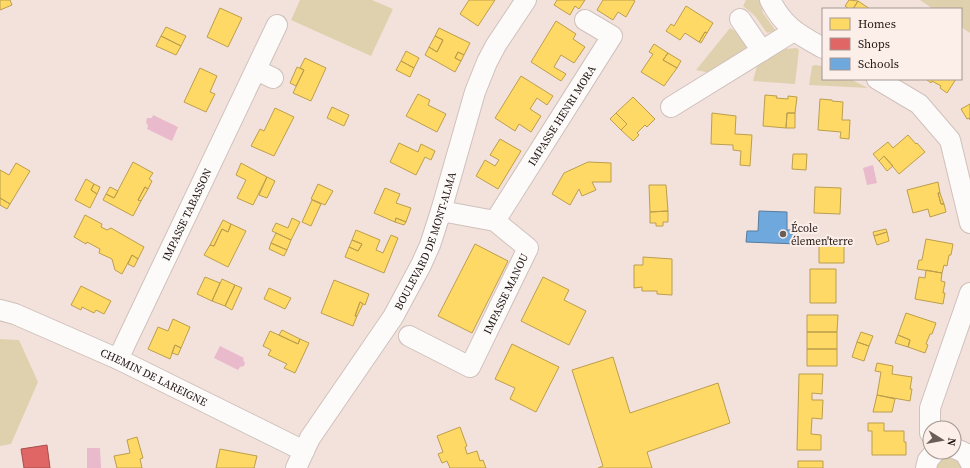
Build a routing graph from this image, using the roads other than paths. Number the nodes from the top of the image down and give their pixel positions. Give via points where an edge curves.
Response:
1 (526, 0) edge
2 (770, 0) edge
3 (740, 19) dead end
4 (585, 20) dead end
5 (277, 25) dead end
6 (794, 31) junction
7 (822, 47) edge
8 (762, 51) junction
9 (256, 70) junction
10 (273, 78) dead end
11 (878, 80) edge
12 (671, 108) dead end
13 (441, 211) junction
14 (495, 221) junction
15 (970, 223) edge
16 (970, 293) edge
17 (0, 310) edge
18 (409, 336) dead end
19 (118, 359) junction
20 (930, 420) edge
21 (962, 452) edge
22 (300, 460) edge
23 (970, 462) edge

1 - 13 street, BOULEVARD DE MONT-ALMA via 496,45 475,92
2 - 6 street via 776,13
3 - 8 street
4 - 14 street, IMPASSE HENRI MORA via 612,36
5 - 9 street, IMPASSE TABASSON
6 - 7 street
6 - 8 street
8 - 12 street
9 - 10 street
9 - 19 street, IMPASSE TABASSON
11 - 15 street via 919,104 950,140
13 - 14 street, IMPASSE MANOU
13 - 22 street, BOULEVARD DE MONT-ALMA via 430,245 400,305 310,438
14 - 18 street, IMPASSE MANOU via 528,248 470,367
16 - 20 street via 930,408
17 - 19 street, CHEMIN DE LAREIGNE via 15,314
19 - 22 street, CHEMIN DE LAREIGNE
21 - 23 street

